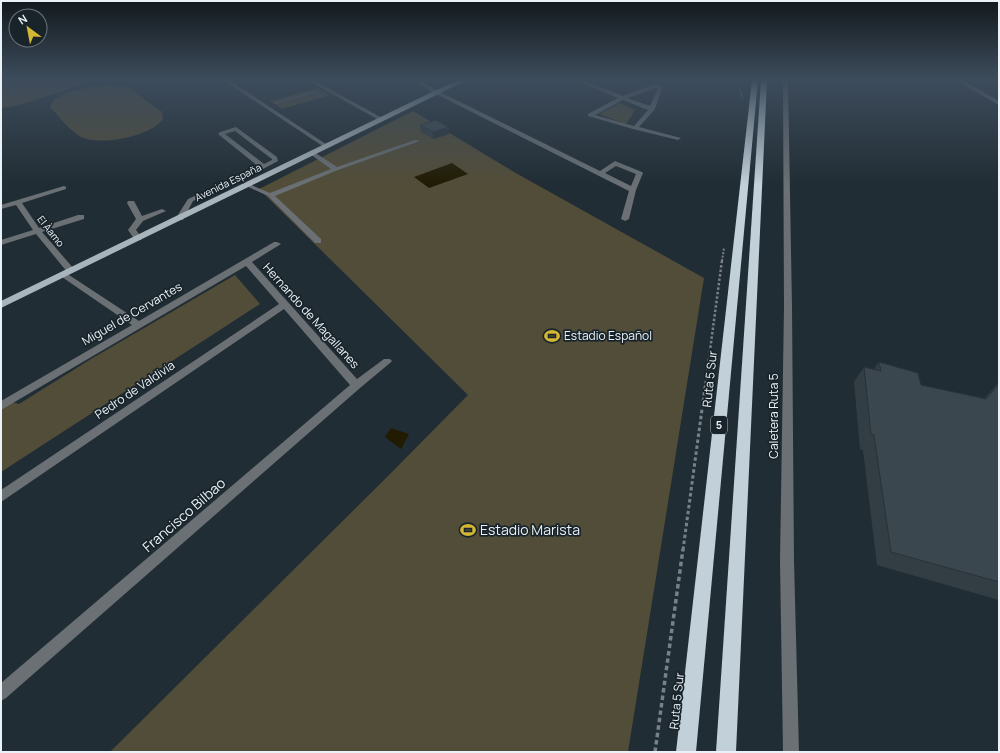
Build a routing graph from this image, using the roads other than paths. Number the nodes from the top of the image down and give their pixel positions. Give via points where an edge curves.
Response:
1 (279, 115) edge
2 (374, 115) edge
3 (389, 115) edge
4 (483, 115) edge
5 (590, 115) edge
6 (647, 115) edge
7 (751, 115) edge
8 (762, 115) edge
9 (785, 115) edge
10 (381, 119) junction
11 (635, 128) junction
12 (678, 138) dead end
13 (417, 141) dead end
14 (326, 146) junction
15 (312, 153) junction
16 (621, 156) dead end
17 (615, 163) junction
18 (263, 167) junction
19 (336, 169) junction
20 (601, 173) junction
21 (247, 185) junction
22 (64, 188) dead end
23 (633, 190) junction
24 (270, 195) junction
25 (18, 202) junction
26 (131, 203) dead end
27 (1, 207) edge
28 (162, 211) dead end
29 (82, 217) dead end
30 (180, 218) junction
31 (140, 219) junction
32 (625, 219) dead end
33 (37, 231) junction
34 (138, 238) junction
35 (318, 241) dead end
36 (1, 242) edge
37 (277, 244) dead end
38 (247, 262) junction
39 (67, 273) junction
40 (284, 304) junction
41 (1, 305) edge
42 (139, 325) junction
43 (387, 361) dead end
44 (356, 385) junction
45 (1, 406) edge
46 (1, 497) edge
47 (1, 693) edge
48 (686, 752) edge
49 (726, 752) edge
50 (791, 752) edge

1 - 14 street
2 - 10 street
3 - 10 main road, Avenida España
4 - 20 street
5 - 11 street
6 - 11 street
7 - 48 highway, Ruta 5 Sur / 5
8 - 49 highway, 5
9 - 50 street, Caletera Ruta 5 via 787,560
10 - 14 main road, Avenida España
11 - 12 street
13 - 19 street
14 - 15 main road, Avenida España
15 - 19 street
15 - 21 main road, Avenida España
16 - 17 street
17 - 20 street
17 - 23 street via 640,172
18 - 18 street via 276,160 236,129 221,134
18 - 30 street via 190,200
19 - 24 street
20 - 23 street
21 - 24 street
21 - 30 main road, Avenida España
22 - 25 street
23 - 32 street
24 - 35 street
25 - 27 street
25 - 33 street, El Àamo
26 - 31 street
28 - 31 street
29 - 33 street
30 - 34 main road, Avenida España
31 - 34 street via 132,230
33 - 36 street
33 - 39 street, El Àamo
34 - 39 main road, Avenida España
37 - 38 street, Miguel de Cervantes
38 - 40 street, Hernando de Magallanes
38 - 42 street, Miguel de Cervantes
39 - 41 main road, Avenida España
39 - 42 street, El Àamo
40 - 44 street, Hernando de Magallanes
40 - 46 street, Pedro de Valdivia
42 - 45 street, Miguel de Cervantes
43 - 44 street, Francisco Bilbao
44 - 47 street, Francisco Bilbao

